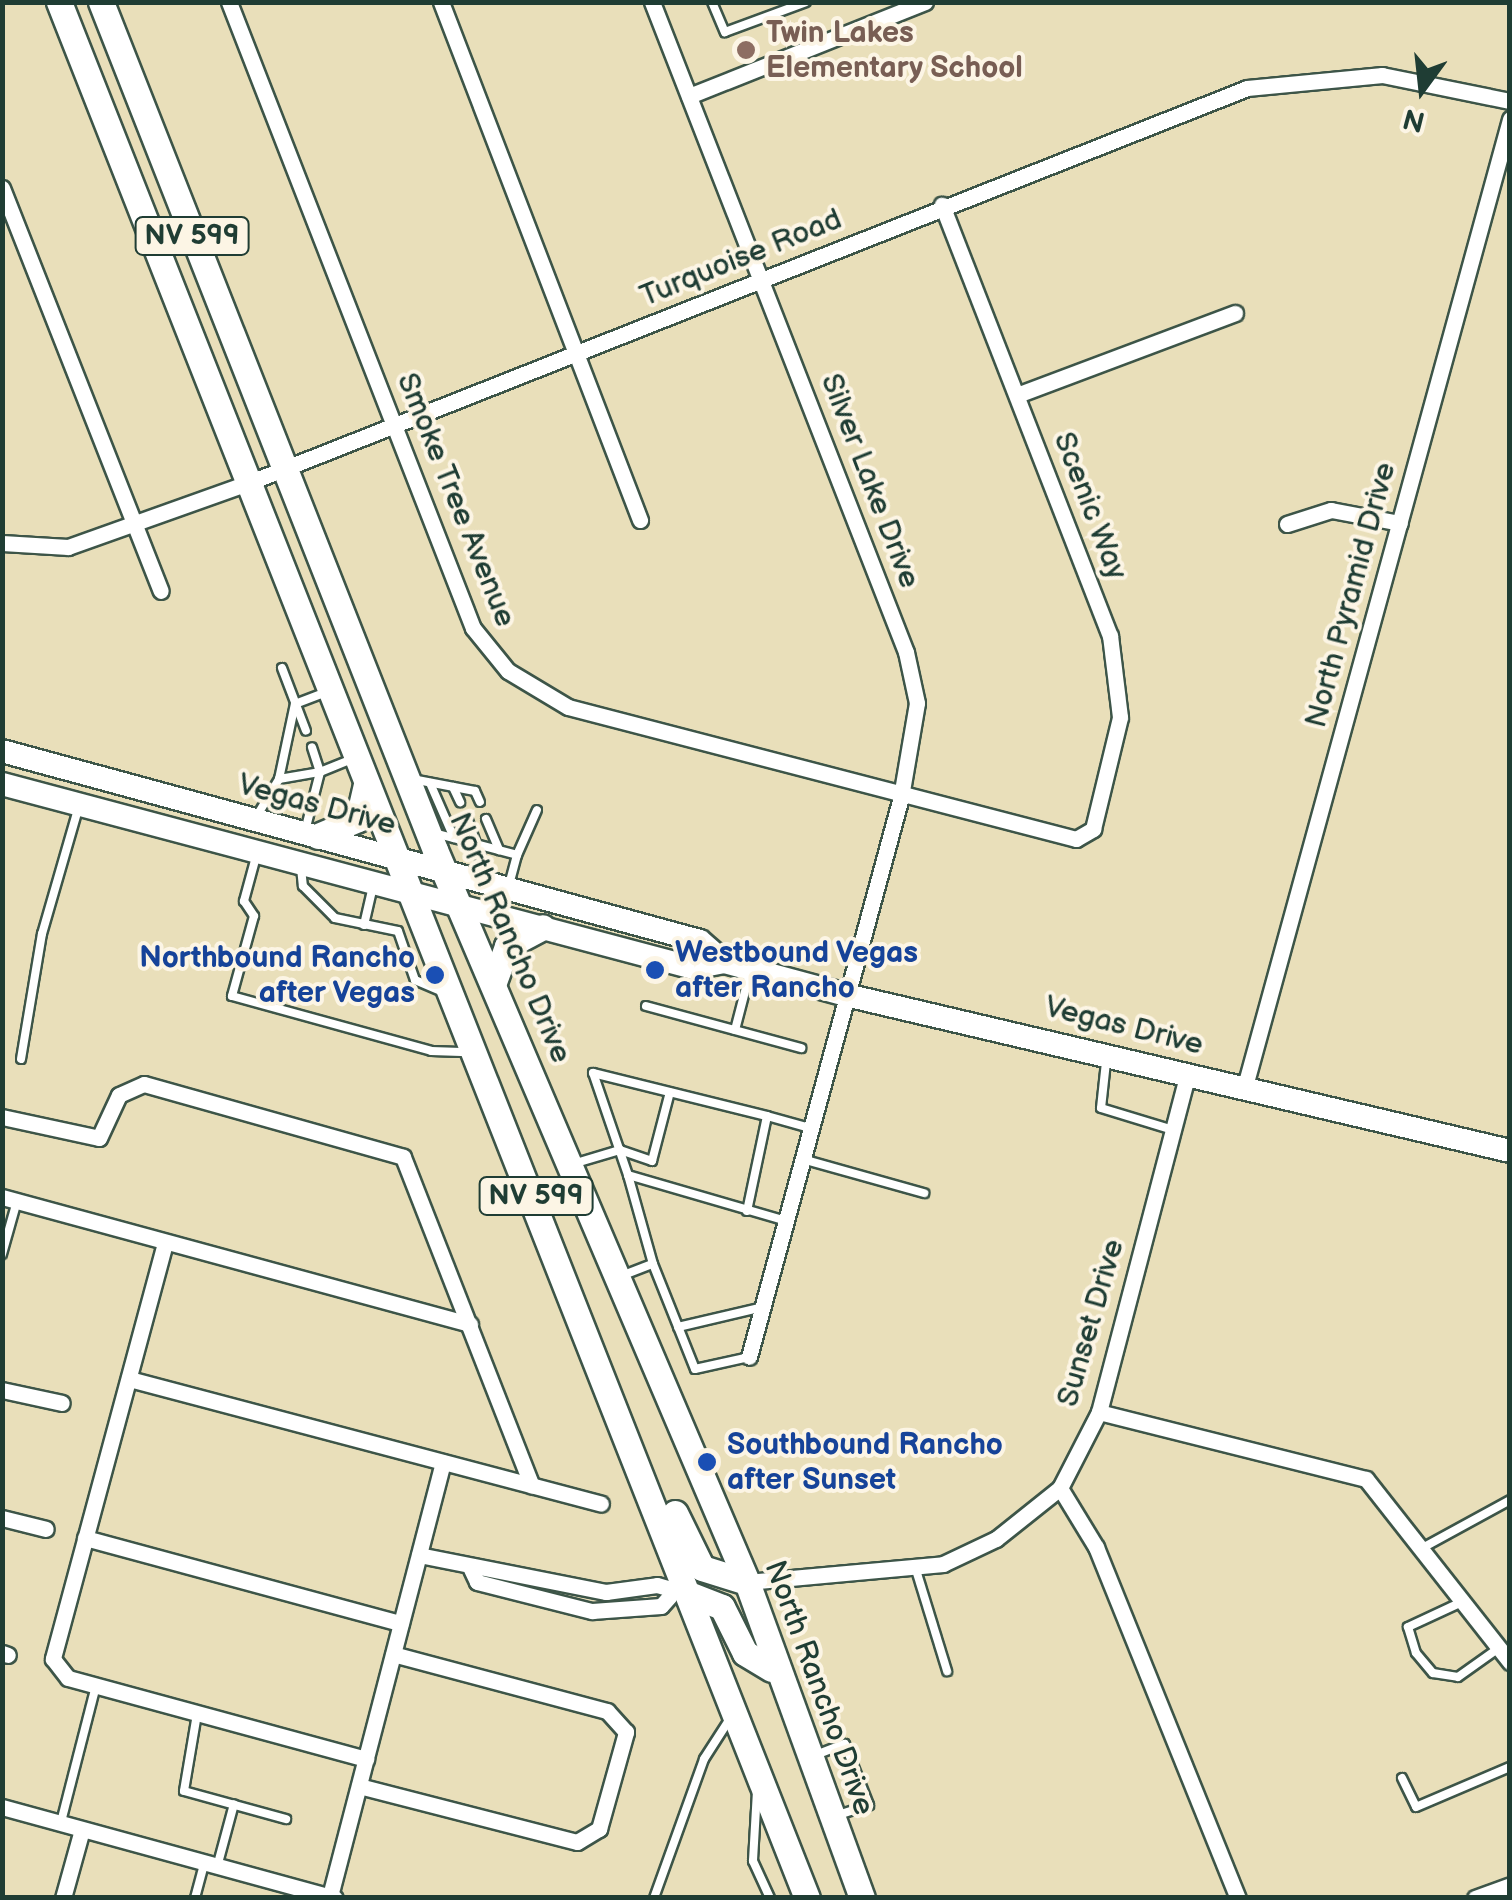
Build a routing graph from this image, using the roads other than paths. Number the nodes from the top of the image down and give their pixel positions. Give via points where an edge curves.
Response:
1 (59, 2) edge
2 (101, 2) edge
3 (229, 2) edge
4 (441, 2) edge
5 (652, 2) edge
6 (712, 2) edge
7 (762, 2) edge
8 (806, 2) edge
9 (925, 2) edge
10 (768, 16) junction
11 (688, 96) junction
12 (1510, 101) edge
13 (1510, 119) edge
14 (2, 188) edge
15 (942, 204) junction
16 (763, 280) junction
17 (1235, 313) dead end
18 (578, 354) junction
19 (1016, 395) junction
20 (395, 426) junction
21 (284, 469) junction
22 (248, 483) junction
23 (640, 520) dead end
24 (134, 524) junction
25 (1288, 524) dead end
26 (1400, 524) junction
27 (2, 543) edge
28 (161, 591) dead end
29 (282, 668) dead end
30 (330, 690) junction
31 (295, 704) junction
32 (306, 730) dead end
33 (312, 747) dead end
34 (2, 751) edge
35 (357, 758) junction
36 (320, 772) junction
37 (279, 779) junction
38 (418, 780) junction
39 (366, 783) junction
40 (2, 784) edge
41 (453, 786) junction
42 (901, 797) junction
43 (460, 802) dead end
44 (480, 802) dead end
45 (80, 805) junction
46 (537, 810) dead end
47 (256, 819) junction
48 (486, 819) dead end
49 (468, 820) dead end
50 (428, 832) junction
51 (311, 834) junction
52 (1087, 836) joint
53 (454, 838) junction
54 (477, 844) junction
55 (498, 850) junction
56 (258, 852) junction
57 (517, 855) junction
58 (394, 857) junction
59 (301, 863) junction
60 (444, 870) junction
61 (475, 879) junction
62 (374, 883) junction
63 (508, 888) junction
64 (408, 892) junction
65 (458, 905) junction
66 (364, 926) junction
67 (410, 927) junction
68 (542, 927) junction
69 (724, 962) junction
70 (751, 969) junction
71 (494, 982) junction
72 (846, 995) junction
73 (646, 1006) dead end
74 (736, 1030) junction
75 (801, 1048) dead end
76 (478, 1052) junction
77 (1108, 1052) junction
78 (21, 1059) dead end
79 (1188, 1072) junction
80 (1246, 1086) junction
81 (670, 1092) junction
82 (767, 1116) junction
83 (2, 1117) edge
84 (810, 1128) junction
85 (1173, 1130) junction
86 (620, 1150) junction
87 (1510, 1151) edge
88 (802, 1159) junction
89 (572, 1164) junction
90 (628, 1175) junction
91 (924, 1194) dead end
92 (10, 1199) edge
93 (747, 1211) junction
94 (786, 1221) junction
95 (165, 1242) junction
96 (2, 1254) edge
97 (653, 1264) junction
98 (616, 1277) junction
99 (763, 1307) junction
100 (470, 1324) junction
101 (678, 1327) junction
102 (749, 1357) joint
103 (129, 1378) junction
104 (2, 1390) edge
105 (62, 1403) dead end
106 (1099, 1412) junction
107 (442, 1462) junction
108 (532, 1486) junction
109 (1060, 1488) junction
110 (1510, 1500) edge
111 (601, 1504) dead end
112 (657, 1504) junction
113 (2, 1518) edge
114 (46, 1529) dead end
115 (86, 1538) junction
116 (1426, 1546) junction
117 (418, 1555) junction
118 (510, 1568) junction
119 (471, 1569) junction
120 (916, 1570) junction
121 (747, 1582) junction
122 (505, 1589) junction
123 (680, 1595) junction
124 (1464, 1600) junction
125 (401, 1623) junction
126 (1499, 1648) junction
127 (393, 1654) junction
128 (1510, 1662) edge
129 (772, 1669) junction
130 (947, 1671) dead end
131 (96, 1686) junction
132 (198, 1713) junction
133 (737, 1716) junction
134 (807, 1758) junction
135 (366, 1759) junction
136 (1510, 1767) edge
137 (1402, 1778) dead end
138 (762, 1783) junction
139 (359, 1786) junction
140 (234, 1804) junction
141 (2, 1807) edge
142 (830, 1817) junction
143 (286, 1819) dead end
144 (60, 1825) junction
145 (81, 1833) junction
146 (211, 1865) junction
147 (1510, 1884) edge
148 (328, 1896) edge
149 (63, 1898) edge
150 (195, 1898) edge
151 (654, 1898) edge
152 (770, 1898) edge
153 (807, 1898) edge
154 (862, 1898) edge
155 (1238, 1898) edge
156 (1475, 1898) edge

1 - 22 main road, NV 599
2 - 21 main road, North Rancho Drive / NV 599
3 - 20 street, Smoke Tree Avenue
4 - 18 street
5 - 11 street, Silver Lake Drive
6 - 10 lane via 724,32
7 - 10 lane
8 - 10 lane
9 - 11 street
11 - 16 street, Silver Lake Drive
12 - 15 street, Turquoise Road via 1382,76 1306,77 1246,88
13 - 26 street, North Pyramid Drive
14 - 24 street
15 - 16 street, Turquoise Road
15 - 19 street, Scenic Way
16 - 18 street, Turquoise Road
16 - 42 street, Silver Lake Drive via 906,652 916,703
17 - 19 street
18 - 20 street, Turquoise Road
18 - 23 street
19 - 52 street, Scenic Way via 1110,636 1120,717
20 - 21 street, Turquoise Road
20 - 42 street, Smoke Tree Avenue via 473,628 528,688 568,707
21 - 22 street, Turquoise Road
21 - 38 main road, North Rancho Drive / NV 599
22 - 24 street, Turquoise Road
22 - 30 main road, NV 599
24 - 27 street, Turquoise Road via 68,547
24 - 28 street
25 - 26 street via 1331,510
26 - 80 street, North Pyramid Drive
29 - 31 lane
30 - 31 lane
30 - 35 main road, NV 599
31 - 32 lane
31 - 37 lane
33 - 36 lane
34 - 47 main road, Vegas Drive
35 - 36 lane
35 - 39 main road, NV 599
36 - 37 lane
36 - 51 lane
37 - 47 lane
38 - 41 lane
38 - 50 main road, North Rancho Drive / NV 599
38 - 53 lane
39 - 51 main road via 358,820
39 - 58 main road, NV 599
40 - 45 main road, Vegas Drive
41 - 43 lane
41 - 44 lane via 475,791
42 - 52 street, Smoke Tree Avenue
42 - 72 street, Silver Lake Drive
45 - 56 main road, Vegas Drive
45 - 78 lane via 42,934
46 - 57 lane
47 - 51 main road, Vegas Drive
48 - 55 lane
49 - 54 lane
50 - 53 lane
50 - 60 main road, North Rancho Drive / NV 599
51 - 58 main road, Vegas Drive
53 - 54 lane
54 - 55 lane
54 - 61 lane
55 - 57 lane
56 - 59 main road, Vegas Drive
56 - 76 lane via 244,901 254,916 232,996 432,1051
57 - 63 lane
58 - 60 main road, Vegas Drive
58 - 64 main road, NV 599
59 - 62 main road, Vegas Drive
59 - 66 lane via 315,898 335,918
60 - 61 main road, Vegas Drive
60 - 65 main road, North Rancho Drive / NV 599
61 - 63 main road, Vegas Drive
62 - 64 main road, Vegas Drive
62 - 66 lane
63 - 69 main road, Vegas Drive via 700,941
64 - 65 main road, Vegas Drive
64 - 67 main road, NV 599
65 - 68 main road, Vegas Drive
65 - 71 main road, North Rancho Drive / NV 599
66 - 67 lane
67 - 76 main road, NV 599 via 452,993
68 - 69 main road, Vegas Drive via 694,968
68 - 71 main road via 507,946
69 - 70 main road, Vegas Drive
70 - 72 main road, Vegas Drive
70 - 74 lane
71 - 89 main road, North Rancho Drive / NV 599
72 - 77 main road, Vegas Drive
72 - 84 street, Silver Lake Drive
73 - 74 lane
74 - 75 lane
76 - 112 main road, NV 599
77 - 79 main road, Vegas Drive
77 - 85 lane via 1101,1108
79 - 80 main road, Vegas Drive
79 - 85 street, Sunset Drive
80 - 87 main road, Vegas Drive
81 - 82 lane
81 - 86 lane via 652,1161
81 - 86 lane via 593,1073
82 - 84 lane
82 - 93 lane
83 - 100 street via 99,1138 129,1085 403,1157
84 - 88 street, Silver Lake Drive
85 - 106 street, Sunset Drive
86 - 89 lane
86 - 90 lane
88 - 91 lane
88 - 94 street, Silver Lake Drive
89 - 98 main road, North Rancho Drive / NV 599
90 - 93 lane
90 - 97 lane
92 - 95 street
92 - 96 lane
93 - 94 lane
94 - 99 street, Silver Lake Drive
95 - 100 street
95 - 103 street
97 - 98 lane
97 - 101 lane
98 - 121 main road, North Rancho Drive / NV 599
99 - 101 lane
99 - 102 street, Silver Lake Drive
100 - 108 street
101 - 102 lane via 695,1369
103 - 107 street
103 - 115 street
104 - 105 street
106 - 109 street, Sunset Drive
106 - 116 street via 1366,1479
107 - 108 street
107 - 117 street
108 - 111 street
109 - 120 street, Sunset Drive via 996,1540
109 - 155 street via 1096,1547
110 - 116 lane
112 - 121 main road via 680,1519 702,1568
112 - 123 main road, NV 599
113 - 114 street
115 - 125 street
115 - 131 street via 53,1658 58,1670
116 - 124 street
117 - 119 street
117 - 125 street
118 - 119 street via 482,1561
118 - 122 lane
118 - 123 street via 606,1592 657,1585
119 - 122 street via 477,1582
120 - 121 street, Sunset Drive via 782,1572
120 - 130 lane
121 - 129 main road, North Rancho Drive / NV 599
122 - 123 street via 607,1612 661,1606
123 - 129 main road via 722,1607 745,1653
123 - 133 main road, NV 599
124 - 126 street
124 - 126 lane via 1408,1627 1416,1653 1434,1673 1458,1677
125 - 127 street
126 - 128 street
127 - 135 street
127 - 139 street via 620,1720 626,1732 590,1838 577,1842
129 - 134 main road, North Rancho Drive / NV 599
131 - 132 street
131 - 144 lane
132 - 135 street
132 - 140 lane via 181,1786
133 - 138 main road, NV 599
133 - 151 lane via 722,1723 704,1759
134 - 142 main road, North Rancho Drive / NV 599
134 - 142 lane via 845,1744 869,1805
135 - 139 street
136 - 137 lane via 1416,1807
138 - 152 lane via 749,1815 753,1861
138 - 153 main road, NV 599
139 - 148 street
140 - 143 lane
140 - 146 lane
141 - 144 street
142 - 154 main road, North Rancho Drive / NV 599
144 - 145 street
145 - 146 street
145 - 149 street
146 - 148 street
146 - 150 lane
147 - 156 street

